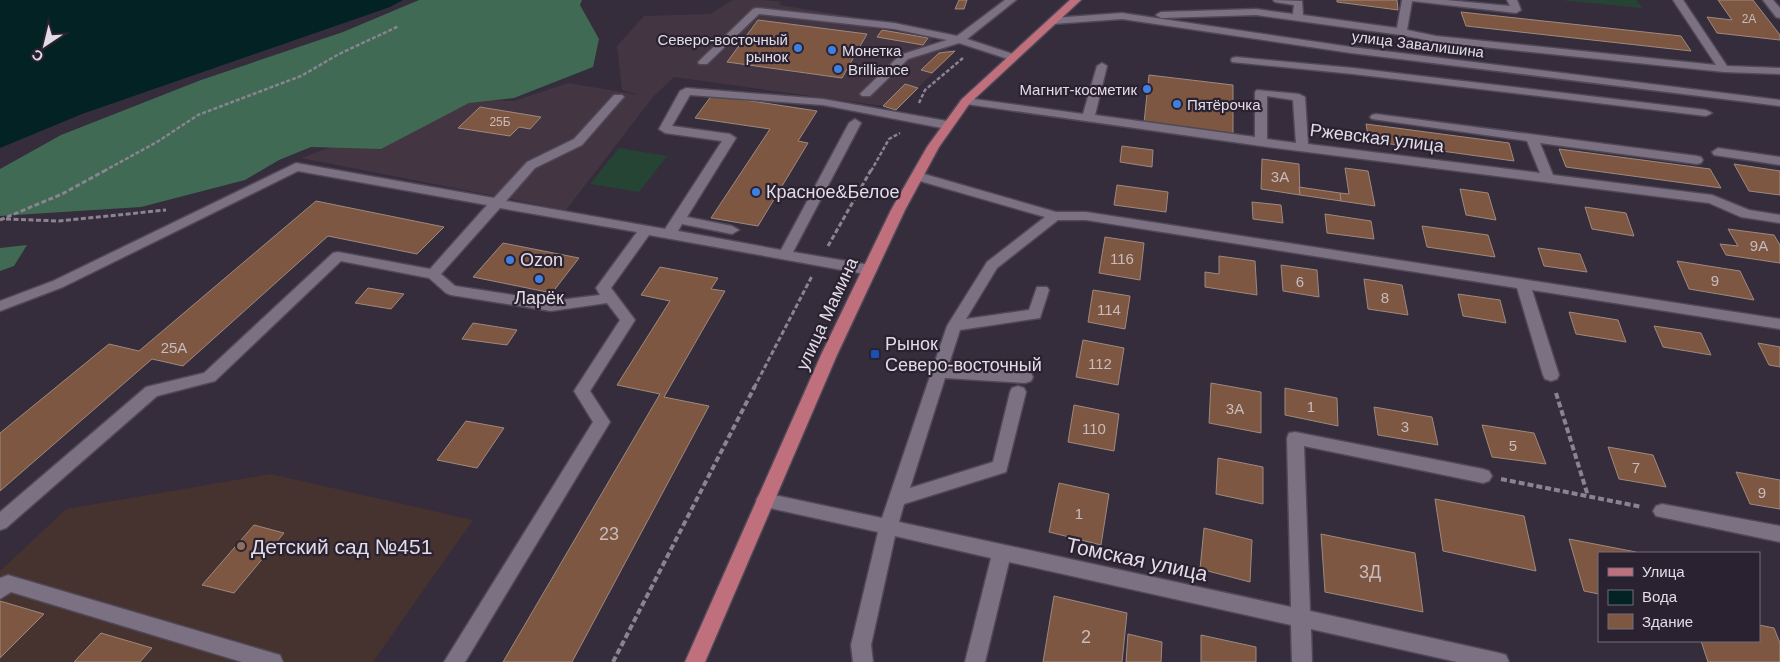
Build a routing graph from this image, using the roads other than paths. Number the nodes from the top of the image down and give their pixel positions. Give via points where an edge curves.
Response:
1 (1011, 0) edge
2 (1076, 0) edge
3 (1278, 0) edge
4 (1406, 0) edge
5 (1416, 0) edge
6 (1423, 0) edge
7 (1512, 0) edge
8 (1678, 0) edge
9 (1768, 0) edge
10 (1780, 15) edge
11 (1122, 16) junction
12 (1298, 18) junction
13 (1053, 21) junction
14 (1401, 32) junction
15 (959, 40) junction
16 (1351, 50) junction
17 (1012, 57) junction
18 (1236, 60) dead end
19 (704, 62) dead end
20 (1102, 66) dead end
21 (1724, 69) junction
22 (1353, 71) junction
23 (1780, 71) edge
24 (866, 94) dead end
25 (618, 97) dead end
26 (966, 101) junction
27 (1780, 103) edge
28 (1706, 113) dead end
29 (1376, 117) dead end
30 (1088, 118) junction
31 (855, 123) dead end
32 (947, 125) junction
33 (1532, 138) junction
34 (1261, 142) junction
35 (1302, 147) junction
36 (1718, 152) dead end
37 (1697, 160) dead end
38 (1780, 161) edge
39 (917, 176) junction
40 (1548, 178) junction
41 (499, 203) junction
42 (1055, 216) junction
43 (678, 219) junction
44 (1780, 219) edge
45 (646, 230) junction
46 (732, 230) dead end
47 (669, 234) junction
48 (785, 254) junction
49 (870, 270) junction
50 (433, 274) junction
51 (1523, 284) junction
52 (1042, 290) dead end
53 (611, 298) junction
54 (0, 306) edge
55 (1780, 324) edge
56 (954, 326) junction
57 (939, 372) junction
58 (1551, 375) road end
59 (1025, 376) dead end
60 (1018, 392) dead end
61 (1483, 476) road end
62 (897, 499) junction
63 (766, 500) junction
64 (1662, 511) road end
65 (0, 523) edge
66 (888, 527) junction
67 (1780, 534) edge
68 (1002, 552) junction
69 (0, 591) edge
70 (1301, 618) junction
71 (273, 662) edge
72 (454, 662) edge
73 (695, 662) edge
74 (863, 662) edge
75 (975, 662) edge
76 (1302, 662) edge
77 (1499, 662) edge

1 - 15 street
2 - 13 main road, улица Мамина
3 - 12 street via 1299,3
4 - 14 street
5 - 6 street
6 - 7 street via 1516,10
8 - 21 street
9 - 10 street
11 - 12 street via 1256,12
11 - 13 street, улица Завалишина
11 - 16 street, улица Завалишина
12 - 14 street
13 - 17 main road, улица Мамина
14 - 21 street via 1436,39
15 - 17 street
15 - 19 street via 894,26 757,11
15 - 24 street via 904,57
16 - 22 street
16 - 27 street, улица Завалишина
17 - 26 main road, улица Мамина
18 - 22 street
20 - 30 street
21 - 23 street
22 - 28 street
25 - 41 street via 578,142 531,165
26 - 30 street, Ржевская улица
26 - 32 main road, улица Мамина
29 - 33 street
30 - 34 street, Ржевская улица
31 - 48 street
32 - 39 main road, улица Мамина
32 - 43 street via 823,102 686,90 665,129 730,138
33 - 37 street
33 - 40 street
34 - 35 street, Ржевская улица
34 - 35 street via 1261,92 1299,97
35 - 40 street, Ржевская улица
36 - 38 street
39 - 42 street
39 - 49 main road, улица Мамина
40 - 44 street, Ржевская улица via 1712,198 1746,214
41 - 45 street
41 - 50 street
41 - 54 street via 296,166 58,284
42 - 51 street via 1086,216
42 - 56 street via 992,265
43 - 46 street
43 - 47 street
45 - 47 street
45 - 53 street via 603,288
47 - 48 street
48 - 49 street
49 - 63 main road, улица Мамина
50 - 53 street via 451,290 551,306
50 - 65 street via 338,256 209,378 152,390
51 - 55 street
51 - 58 street
52 - 56 street via 1035,314
53 - 72 street via 628,320 582,391 602,422
56 - 57 street
57 - 59 street
57 - 62 street
60 - 62 street via 1000,467
61 - 70 street via 1295,438
62 - 66 street
63 - 66 street, Томская улица
63 - 73 main road, улица Мамина
64 - 67 street
66 - 68 street, Томская улица
66 - 74 street via 861,645
68 - 70 street, Томская улица
68 - 75 street
69 - 71 street via 8,583
70 - 76 street
70 - 77 street, Томская улица

